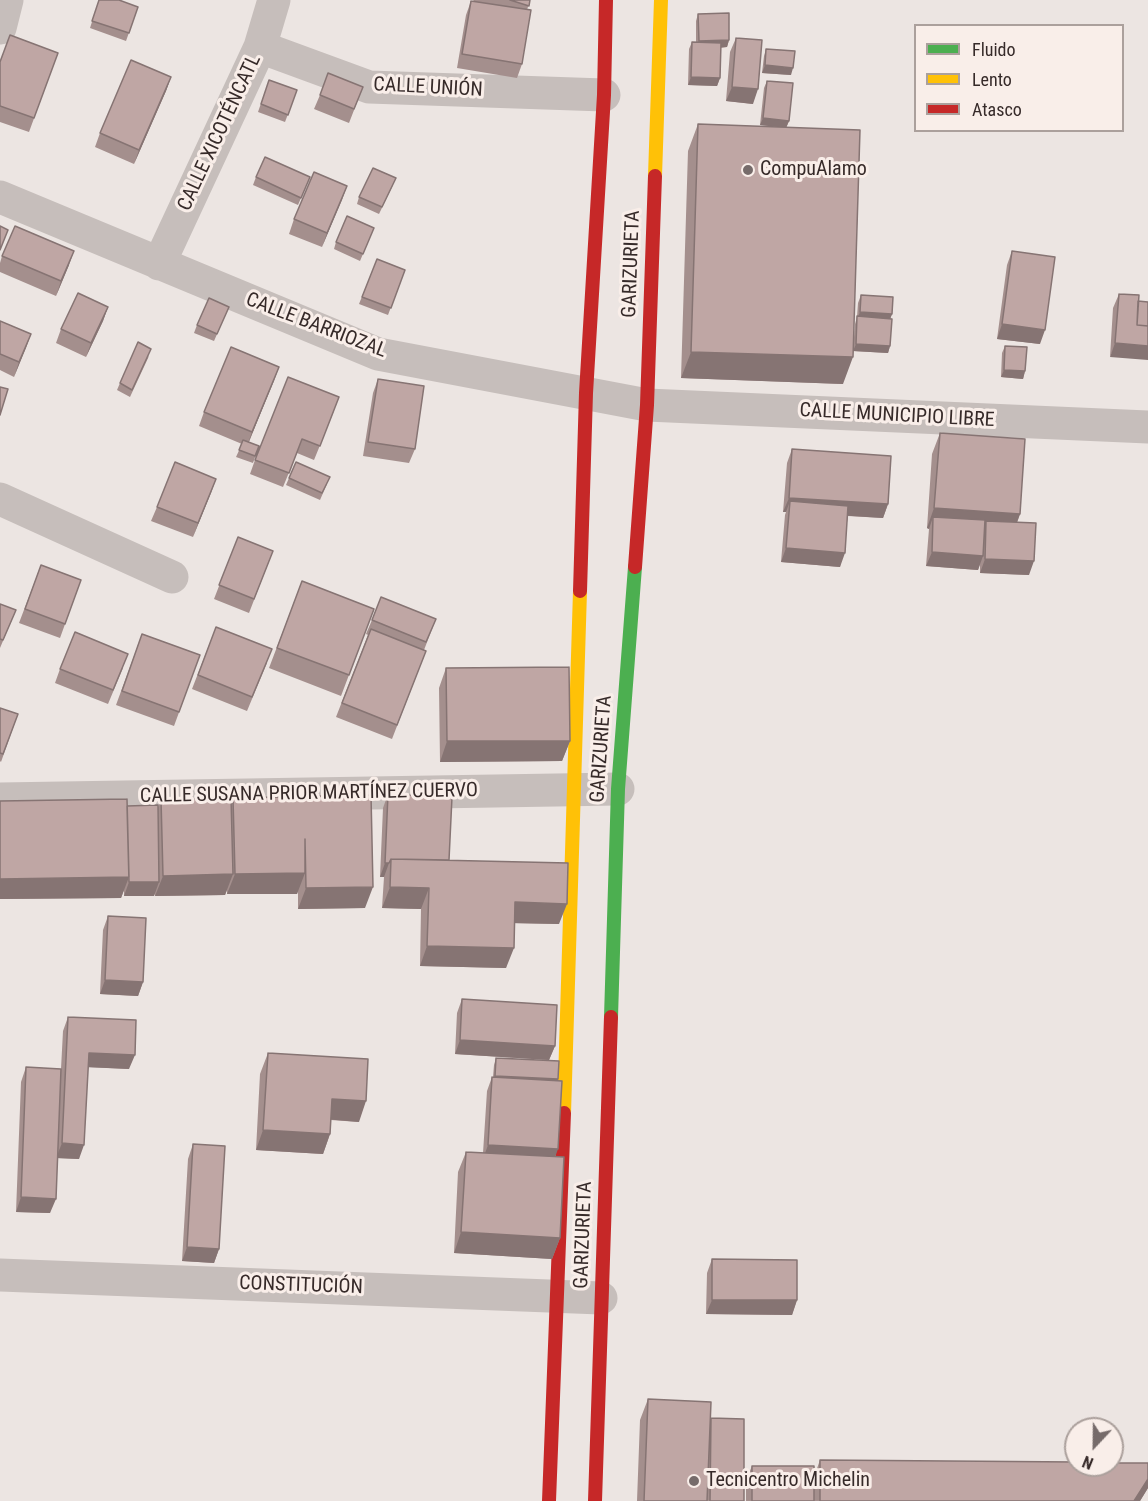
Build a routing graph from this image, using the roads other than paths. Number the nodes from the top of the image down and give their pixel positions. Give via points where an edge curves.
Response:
1 (7, 0) edge
2 (274, 0) edge
3 (606, 0) edge
4 (661, 0) edge
5 (0, 28) edge
6 (260, 47) junction
7 (604, 95) junction
8 (0, 197) edge
9 (159, 264) junction
10 (586, 393) junction
11 (646, 405) junction
12 (1148, 427) edge
13 (0, 498) edge
14 (172, 577) dead end
15 (573, 789) junction
16 (618, 789) junction
17 (0, 799) edge
18 (0, 1275) edge
19 (558, 1296) junction
20 (601, 1298) junction
21 (549, 1501) edge
22 (595, 1501) edge

1 - 5 street
2 - 6 street, CALLE XICOTÉNCATL
3 - 7 main road, GARIZURIETA
4 - 11 main road, GARIZURIETA
6 - 7 street, CALLE UNIÓN via 369,87
6 - 9 street, CALLE XICOTÉNCATL
7 - 10 main road, GARIZURIETA
8 - 9 street, CALLE BARRIOZAL
9 - 10 street, CALLE BARRIOZAL via 378,354
10 - 11 street, CALLE BARRIOZAL
10 - 15 main road, GARIZURIETA
11 - 12 street, CALLE MUNICIPIO LIBRE
11 - 16 main road, GARIZURIETA
13 - 14 street
15 - 16 street, CALLE SUSANA PRIOR MARTÍNEZ CUERVO
15 - 17 street, CALLE SUSANA PRIOR MARTÍNEZ CUERVO
15 - 19 main road, GARIZURIETA
16 - 20 main road, GARIZURIETA
18 - 19 street, CONSTITUCIÓN
19 - 20 street, CONSTITUCIÓN
19 - 21 main road, GARIZURIETA
20 - 22 main road, GARIZURIETA

